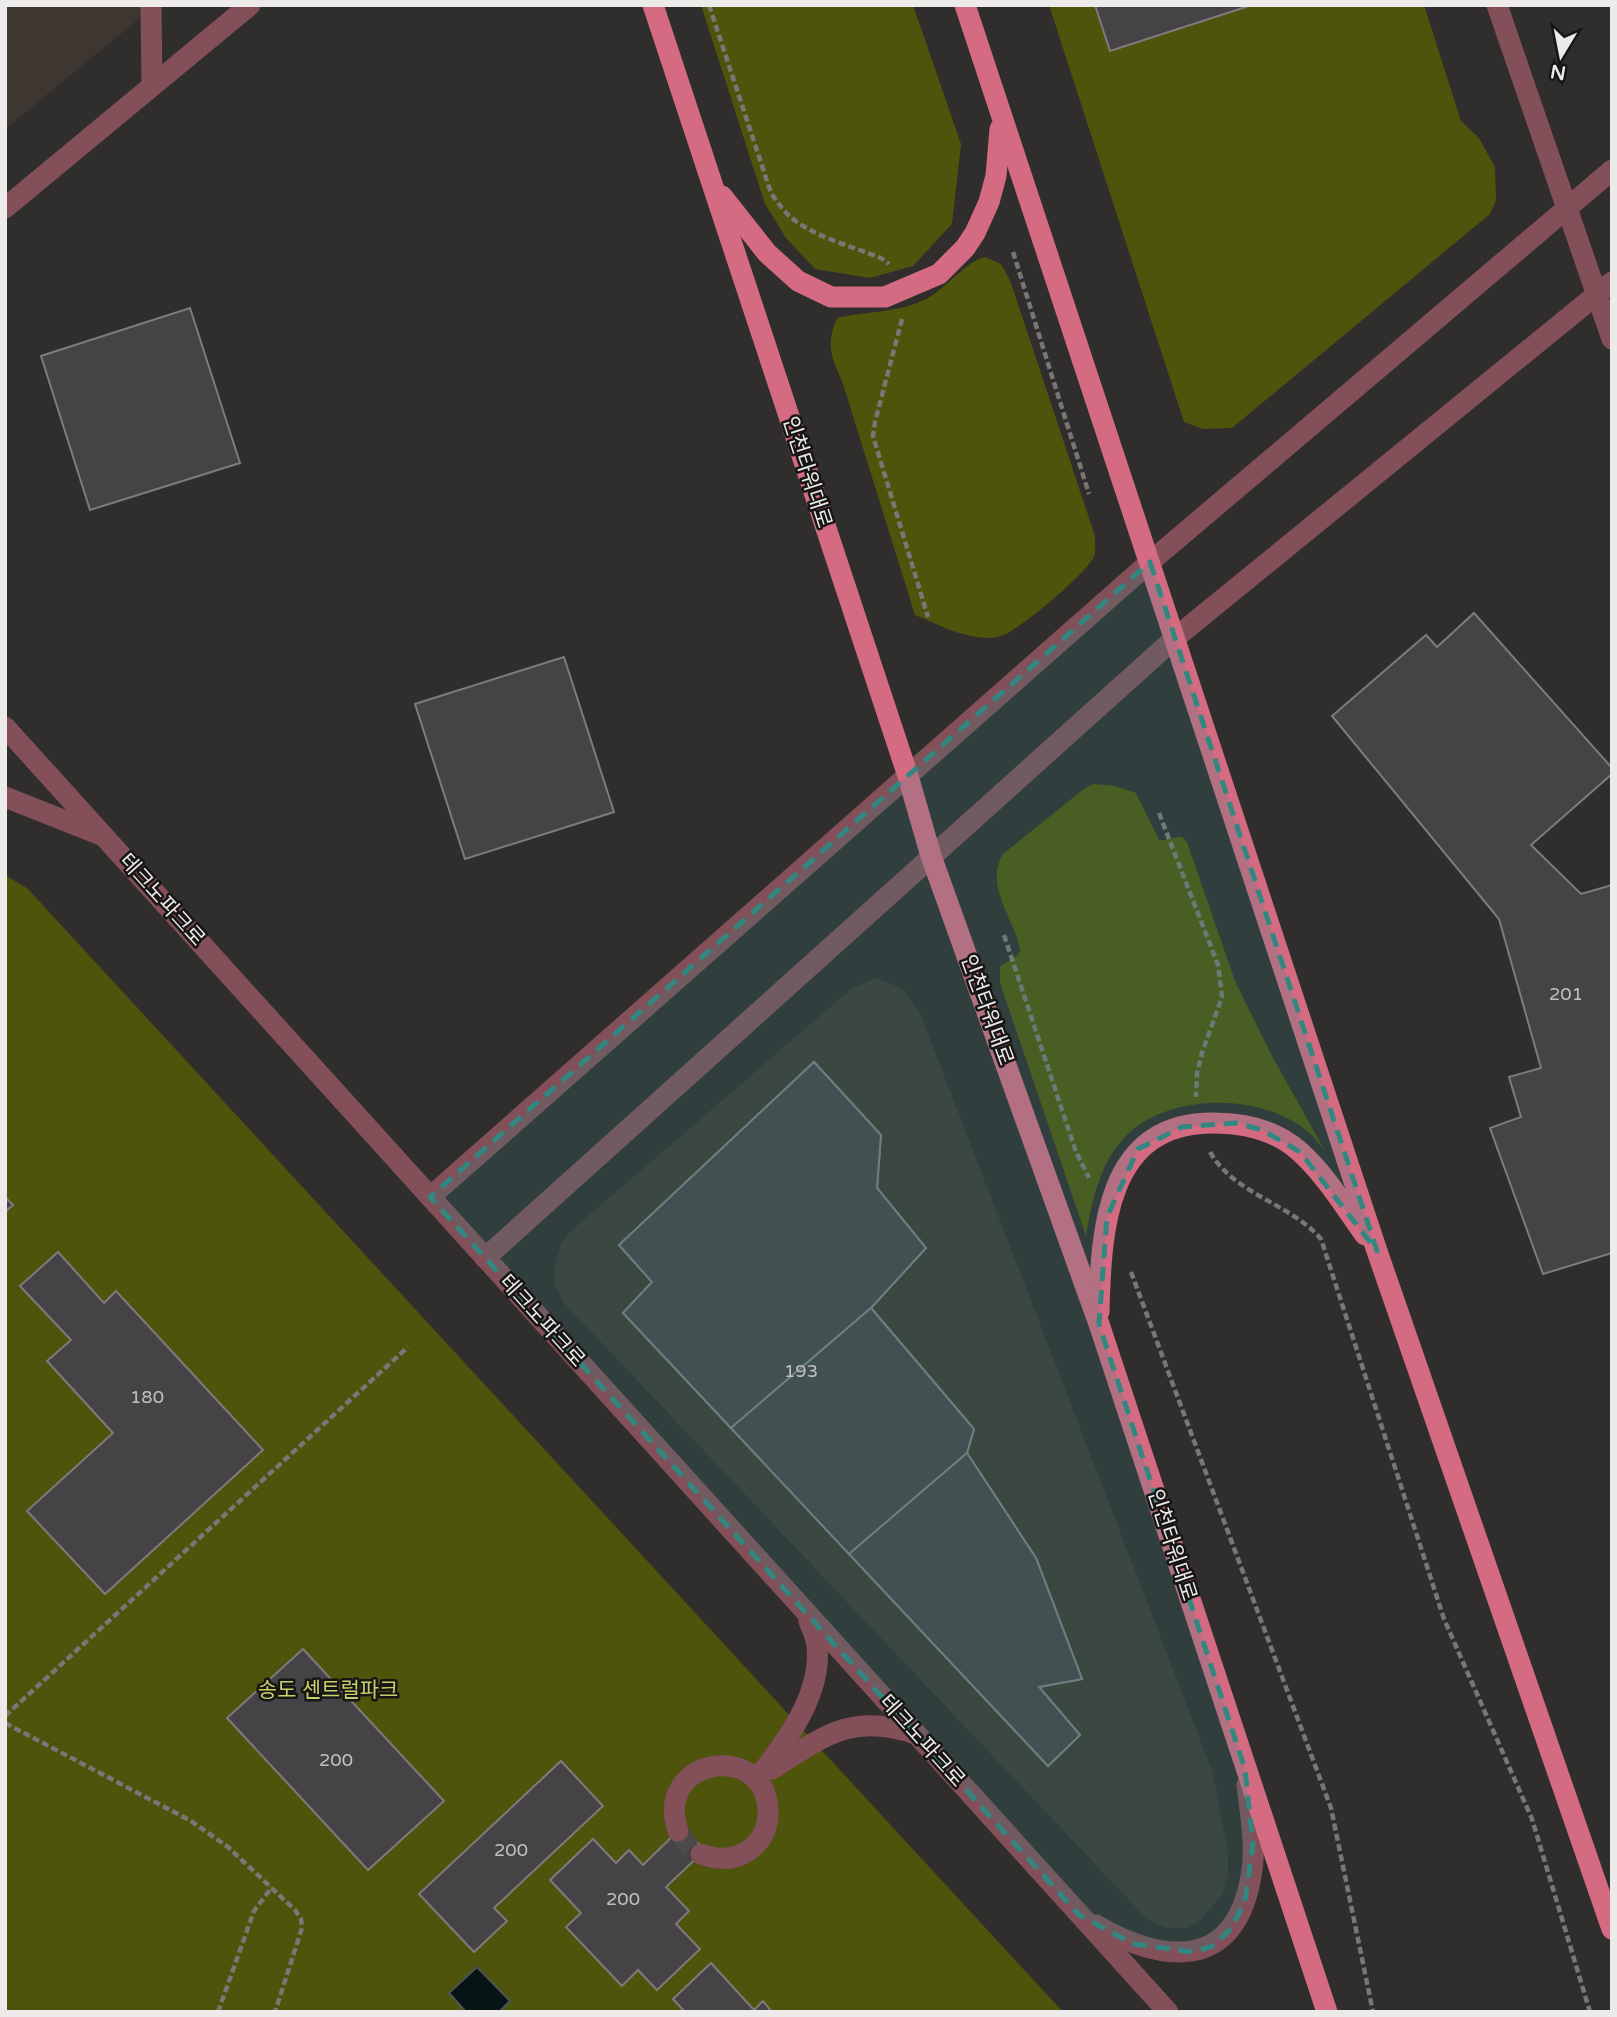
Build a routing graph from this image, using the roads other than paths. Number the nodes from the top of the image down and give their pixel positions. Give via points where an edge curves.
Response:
1 (150, 5) edge
2 (250, 5) edge
3 (653, 5) edge
4 (965, 5) edge
5 (1497, 5) edge
6 (152, 86) junction
7 (999, 107) junction
8 (1612, 170) edge
9 (711, 180) junction
10 (5, 208) edge
11 (1565, 208) junction
12 (1605, 288) edge
13 (1612, 339) edge
14 (1150, 562) junction
15 (1175, 638) junction
16 (5, 727) edge
17 (908, 776) junction
18 (5, 797) edge
19 (104, 837) junction
20 (931, 856) junction
21 (430, 1197) junction
22 (1377, 1251) junction
23 (485, 1258) junction
24 (1099, 1324) junction
25 (808, 1615) junction
26 (916, 1735) junction
27 (1245, 1769) junction
28 (755, 1780) junction
29 (678, 1831) tunnel mouth
30 (701, 1854) tunnel mouth
31 (1079, 1915) junction
32 (1612, 1929) edge
33 (1168, 2012) edge
34 (1327, 2012) edge

1 - 6 street
2 - 6 street
3 - 9 main road, 인천타워대로
4 - 7 main road
5 - 11 street
6 - 10 street
7 - 9 main road via 996,176 975,233 939,274 885,297 831,297 798,281 767,253
7 - 14 main road
8 - 11 street
9 - 17 main road, 인천타워대로
11 - 12 street
11 - 14 street
12 - 13 street
12 - 15 street
14 - 15 main road
14 - 17 street
15 - 20 street
15 - 22 main road
16 - 19 street, 테크노파크로
17 - 20 main road, 인천타워대로
17 - 21 street
18 - 19 street
19 - 21 street, 테크노파크로
20 - 23 street
20 - 24 main road, 인천타워대로
21 - 23 street, 테크노파크로
22 - 24 main road via 1316,1170 1283,1139 1236,1123 1182,1127 1138,1149 1112,1198 1102,1246
22 - 32 main road
23 - 25 street, 테크노파크로
24 - 27 main road, 인천타워대로
25 - 26 street, 테크노파크로
25 - 28 street via 817,1647 808,1698 780,1750
26 - 28 street via 878,1724 843,1729
26 - 31 street, 테크노파크로
27 - 31 street, 테크노파크로 via 1252,1875 1239,1917 1213,1946 1170,1952 1133,1944
27 - 34 main road, 인천타워대로
28 - 29 street via 737,1767 721,1765 705,1767 691,1776 674,1803
28 - 30 street via 768,1803 769,1818 757,1844 732,1859 716,1860
31 - 33 street, 테크노파크로

